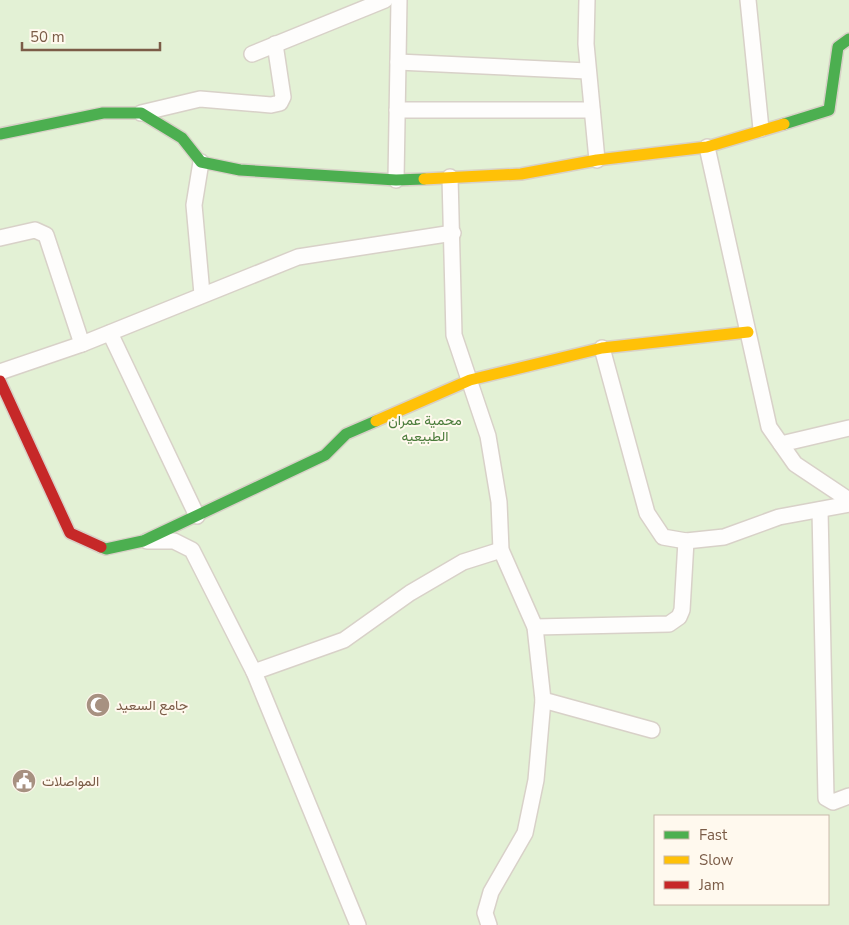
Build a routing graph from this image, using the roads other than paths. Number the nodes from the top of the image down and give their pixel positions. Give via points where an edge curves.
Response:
1 (384, 0) edge
2 (399, 0) edge
3 (587, 0) edge
4 (748, 0) edge
5 (849, 40) edge
6 (275, 44) junction
7 (252, 54) dead end
8 (398, 62) junction
9 (587, 70) junction
10 (397, 110) junction
11 (592, 110) junction
12 (141, 113) junction
13 (761, 129) junction
14 (0, 134) edge
15 (707, 147) junction
16 (597, 160) junction
17 (202, 162) junction
18 (450, 178) junction
19 (396, 180) junction
20 (452, 234) junction
21 (0, 238) edge
22 (202, 294) junction
23 (748, 332) junction
24 (110, 333) junction
25 (82, 344) junction
26 (602, 348) junction
27 (0, 372) edge
28 (470, 380) junction
29 (0, 381) edge
30 (849, 428) edge
31 (781, 444) junction
32 (849, 500) edge
33 (849, 504) edge
34 (820, 510) junction
35 (197, 516) junction
36 (143, 541) junction
37 (686, 541) junction
38 (501, 550) junction
39 (535, 627) junction
40 (254, 672) junction
41 (543, 700) junction
42 (652, 730) dead end
43 (848, 800) edge
44 (358, 925) edge
45 (489, 925) edge

1 - 6 street
2 - 8 street
3 - 9 street
4 - 13 street
5 - 13 street via 838,47 829,110
6 - 7 street
6 - 12 street via 284,97 280,104 200,100
8 - 9 street
8 - 10 street
9 - 11 street
10 - 11 street
10 - 19 street
11 - 16 street
12 - 14 street via 104,113
12 - 17 street via 182,138
13 - 15 street
15 - 16 street
15 - 23 street
16 - 18 street via 521,174
17 - 19 street via 240,170
17 - 22 street via 194,205
18 - 19 street
18 - 20 street
20 - 22 street via 298,257
20 - 28 street via 454,335
21 - 25 street via 35,230 46,235
22 - 24 street
23 - 26 street
23 - 31 street via 770,427
24 - 25 street
24 - 35 street
25 - 27 street
26 - 28 street
26 - 37 street via 647,513 663,537
28 - 35 street via 346,434 325,455
28 - 38 street via 488,436 499,502
29 - 36 street via 70,533 106,549
30 - 31 street
31 - 32 street via 794,464
33 - 34 street
34 - 37 street via 780,517 724,537
34 - 43 street via 826,798 834,802
35 - 36 street
36 - 40 street via 174,541 192,550
37 - 39 street via 682,610 679,617 669,624
38 - 39 street
38 - 40 street via 455,566 410,592 344,640
39 - 41 street
40 - 44 street
41 - 42 street
41 - 45 street via 536,780 524,833 491,892 485,913

